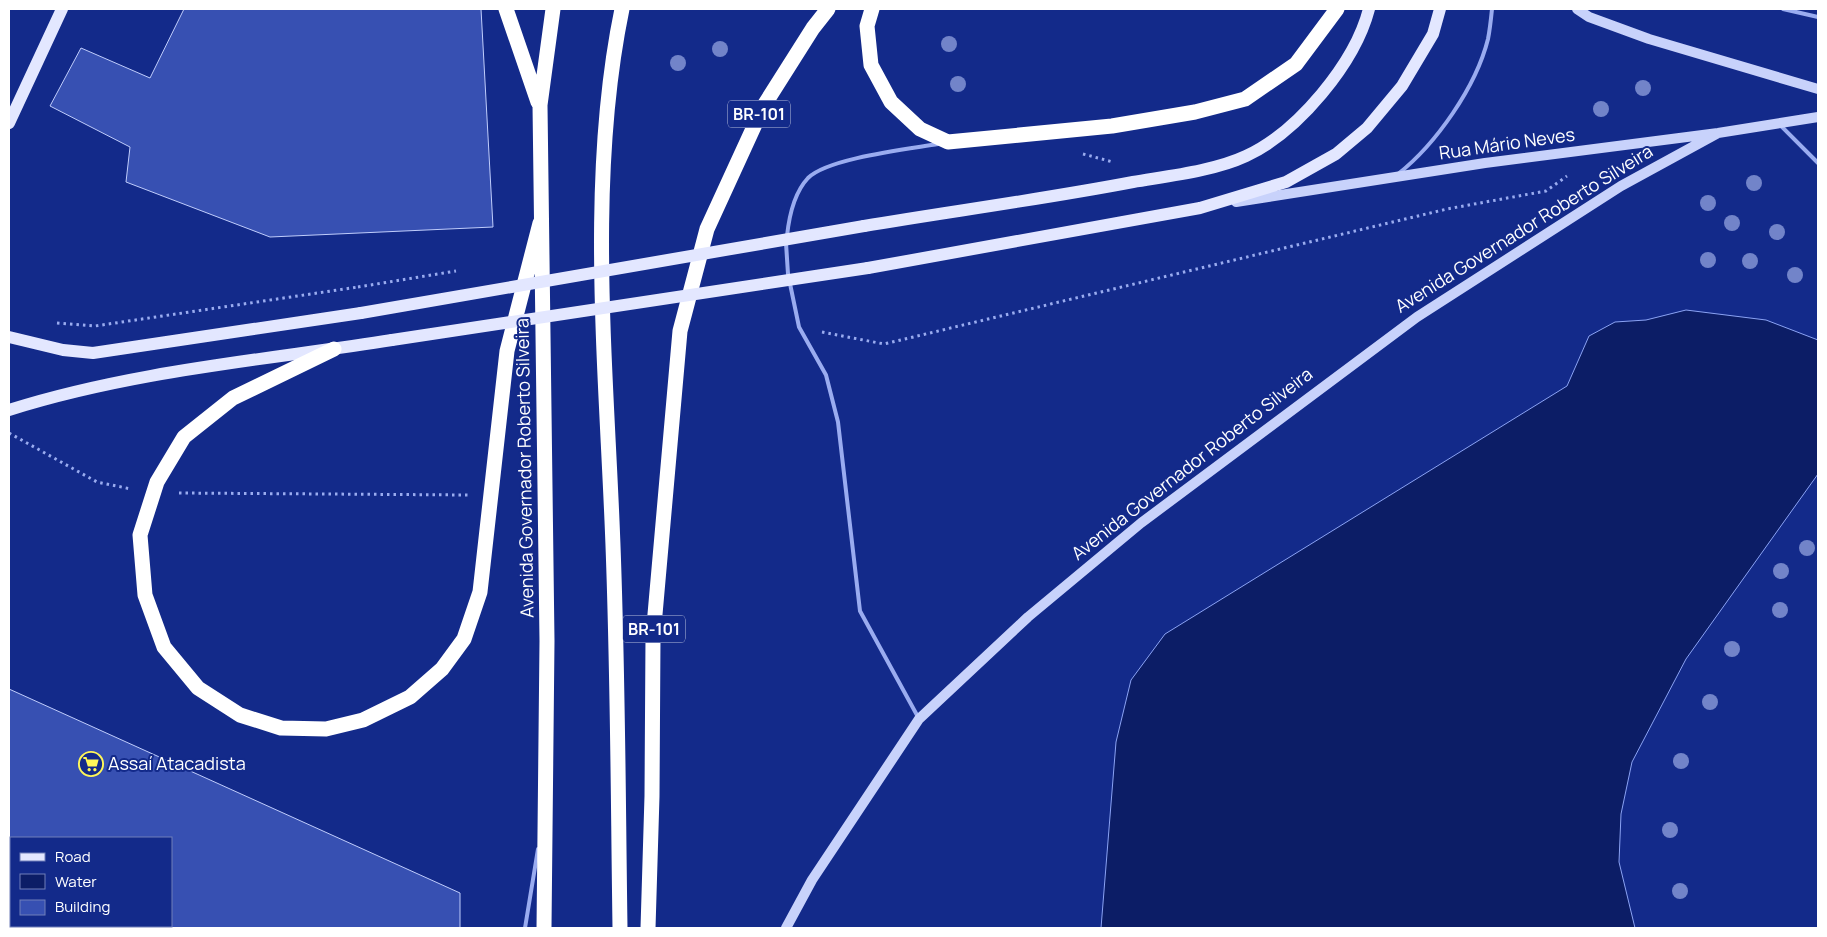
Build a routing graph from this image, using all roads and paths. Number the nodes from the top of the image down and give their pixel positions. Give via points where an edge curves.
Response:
1 (62, 9) edge
2 (506, 9) edge
3 (553, 9) edge
4 (622, 9) edge
5 (828, 9) edge
6 (872, 9) edge
7 (1337, 9) edge
8 (1369, 9) edge
9 (1440, 9) edge
10 (1492, 9) edge
11 (1577, 9) edge
12 (1783, 9) edge
13 (1818, 17) edge
14 (1818, 89) edge
15 (540, 105) junction
16 (1818, 117) edge
17 (9, 123) edge
18 (1777, 123) junction
19 (1718, 133) junction
20 (948, 142) junction
21 (1077, 153) dead end
22 (1818, 163) edge
23 (1114, 170) dead end
24 (1569, 174) dead end
25 (1394, 177) junction
26 (1200, 208) junction
27 (540, 223) junction
28 (358, 287) dead end
29 (47, 322) dead end
30 (800, 327) junction
31 (9, 337) edge
32 (334, 349) junction
33 (9, 410) edge
34 (9, 433) edge
35 (154, 492) junction
36 (491, 495) junction
37 (920, 719) junction
38 (546, 805) junction
39 (524, 928) edge
40 (544, 928) edge
41 (620, 928) edge
42 (648, 928) edge
43 (786, 928) edge

1 - 17 main road
2 - 15 highway
3 - 15 highway, Avenida Governador Roberto Silveira
4 - 41 highway via 605,129 603,239 615,594
5 - 42 highway, BR-101 via 763,107 707,229 680,331 653,637
6 - 20 highway via 867,26 871,65 891,102 920,129
7 - 20 highway via 1296,64 1245,99 1195,112 1112,126
8 - 31 main road, bridge via 1343,66 1312,106 1286,130 1246,156 1196,171 361,313 93,353 63,350
9 - 26 main road via 1433,34 1402,86 1361,134 1336,154 1286,182
10 - 25 lane via 1488,40 1465,93 1416,160
11 - 14 street via 1589,17 1649,39
12 - 13 lane
15 - 27 highway, Avenida Governador Roberto Silveira
16 - 18 street, Rua Mário Neves
18 - 19 street, Rua Mário Neves
18 - 22 lane
19 - 25 street, Rua Mário Neves
19 - 37 street, Avenida Governador Roberto Silveira via 1621,186 1417,318 1325,384 1141,523 1028,617
20 - 30 lane via 868,156 822,169 808,179 789,220 786,246 788,274
21 - 23 path via 1112,160
24 - 30 path via 1546,191 1447,209 884,344
25 - 26 street, Rua Mário Neves
26 - 32 main road, bridge via 868,268
27 - 36 highway via 507,351
27 - 38 highway, Avenida Governador Roberto Silveira via 547,641
28 - 29 path via 96,326
30 - 37 lane via 826,375 838,422 860,611
32 - 33 main road via 150,376
32 - 35 highway via 233,398 184,437
34 - 35 path via 97,482
35 - 36 path
35 - 36 highway via 140,535 145,595 164,647 198,688 240,715 281,728 326,730 364,720 410,697 442,669 464,640 480,592
37 - 43 street, Avenida Governador Roberto Silveira via 812,880
38 - 39 lane
38 - 40 highway, Avenida Governador Roberto Silveira

